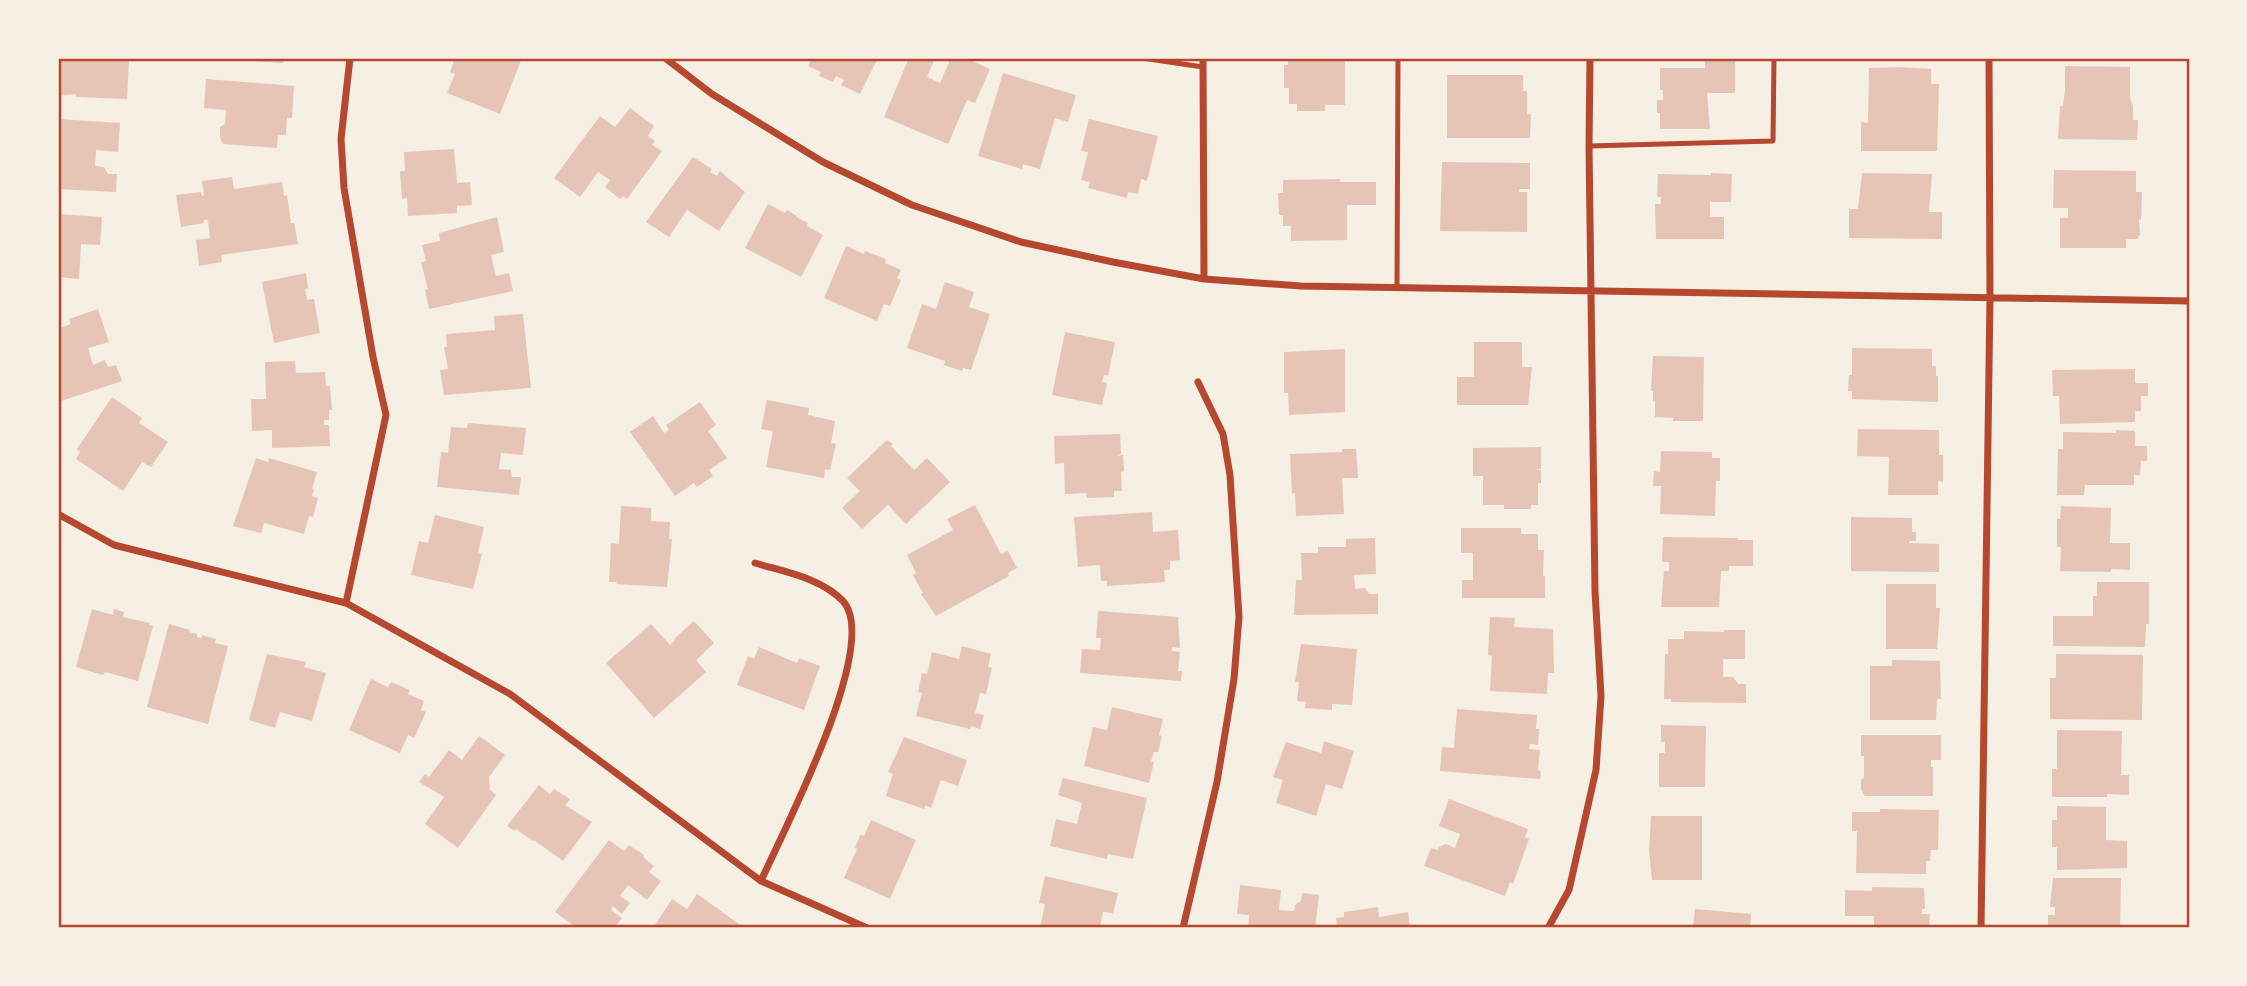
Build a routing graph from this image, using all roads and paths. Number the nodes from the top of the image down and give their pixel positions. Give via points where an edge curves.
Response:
1 (351, 58) edge
2 (664, 58) edge
3 (1142, 58) edge
4 (1203, 58) edge
5 (1398, 58) edge
6 (1590, 58) edge
7 (1774, 58) edge
8 (1989, 58) edge
9 (1203, 67) junction
10 (1589, 146) junction
11 (1204, 279) junction
12 (1397, 287) junction
13 (1590, 290) junction
14 (1990, 297) junction
15 (2189, 301) edge
16 (1198, 382) dead end
17 (58, 514) edge
18 (755, 563) dead end
19 (346, 603) junction
20 (761, 881) junction
21 (867, 928) edge
22 (1183, 928) edge
23 (1548, 928) edge
24 (1981, 928) edge

1 - 19 street via 341,139 344,188 386,415
2 - 11 street via 712,94 823,162 912,205 1021,242
3 - 9 lane
4 - 9 street
5 - 12 lane
6 - 10 street
7 - 10 lane via 1773,141
8 - 14 street
9 - 11 street
10 - 13 street
11 - 12 street
12 - 13 street
13 - 14 street
13 - 23 street via 1601,696 1596,770 1569,890
14 - 15 street
14 - 24 street
16 - 22 street via 1223,434 1239,617 1217,782
17 - 19 street via 114,545
18 - 20 street via 818,583 844,603 853,640 827,735
19 - 20 street via 510,694
20 - 21 street

